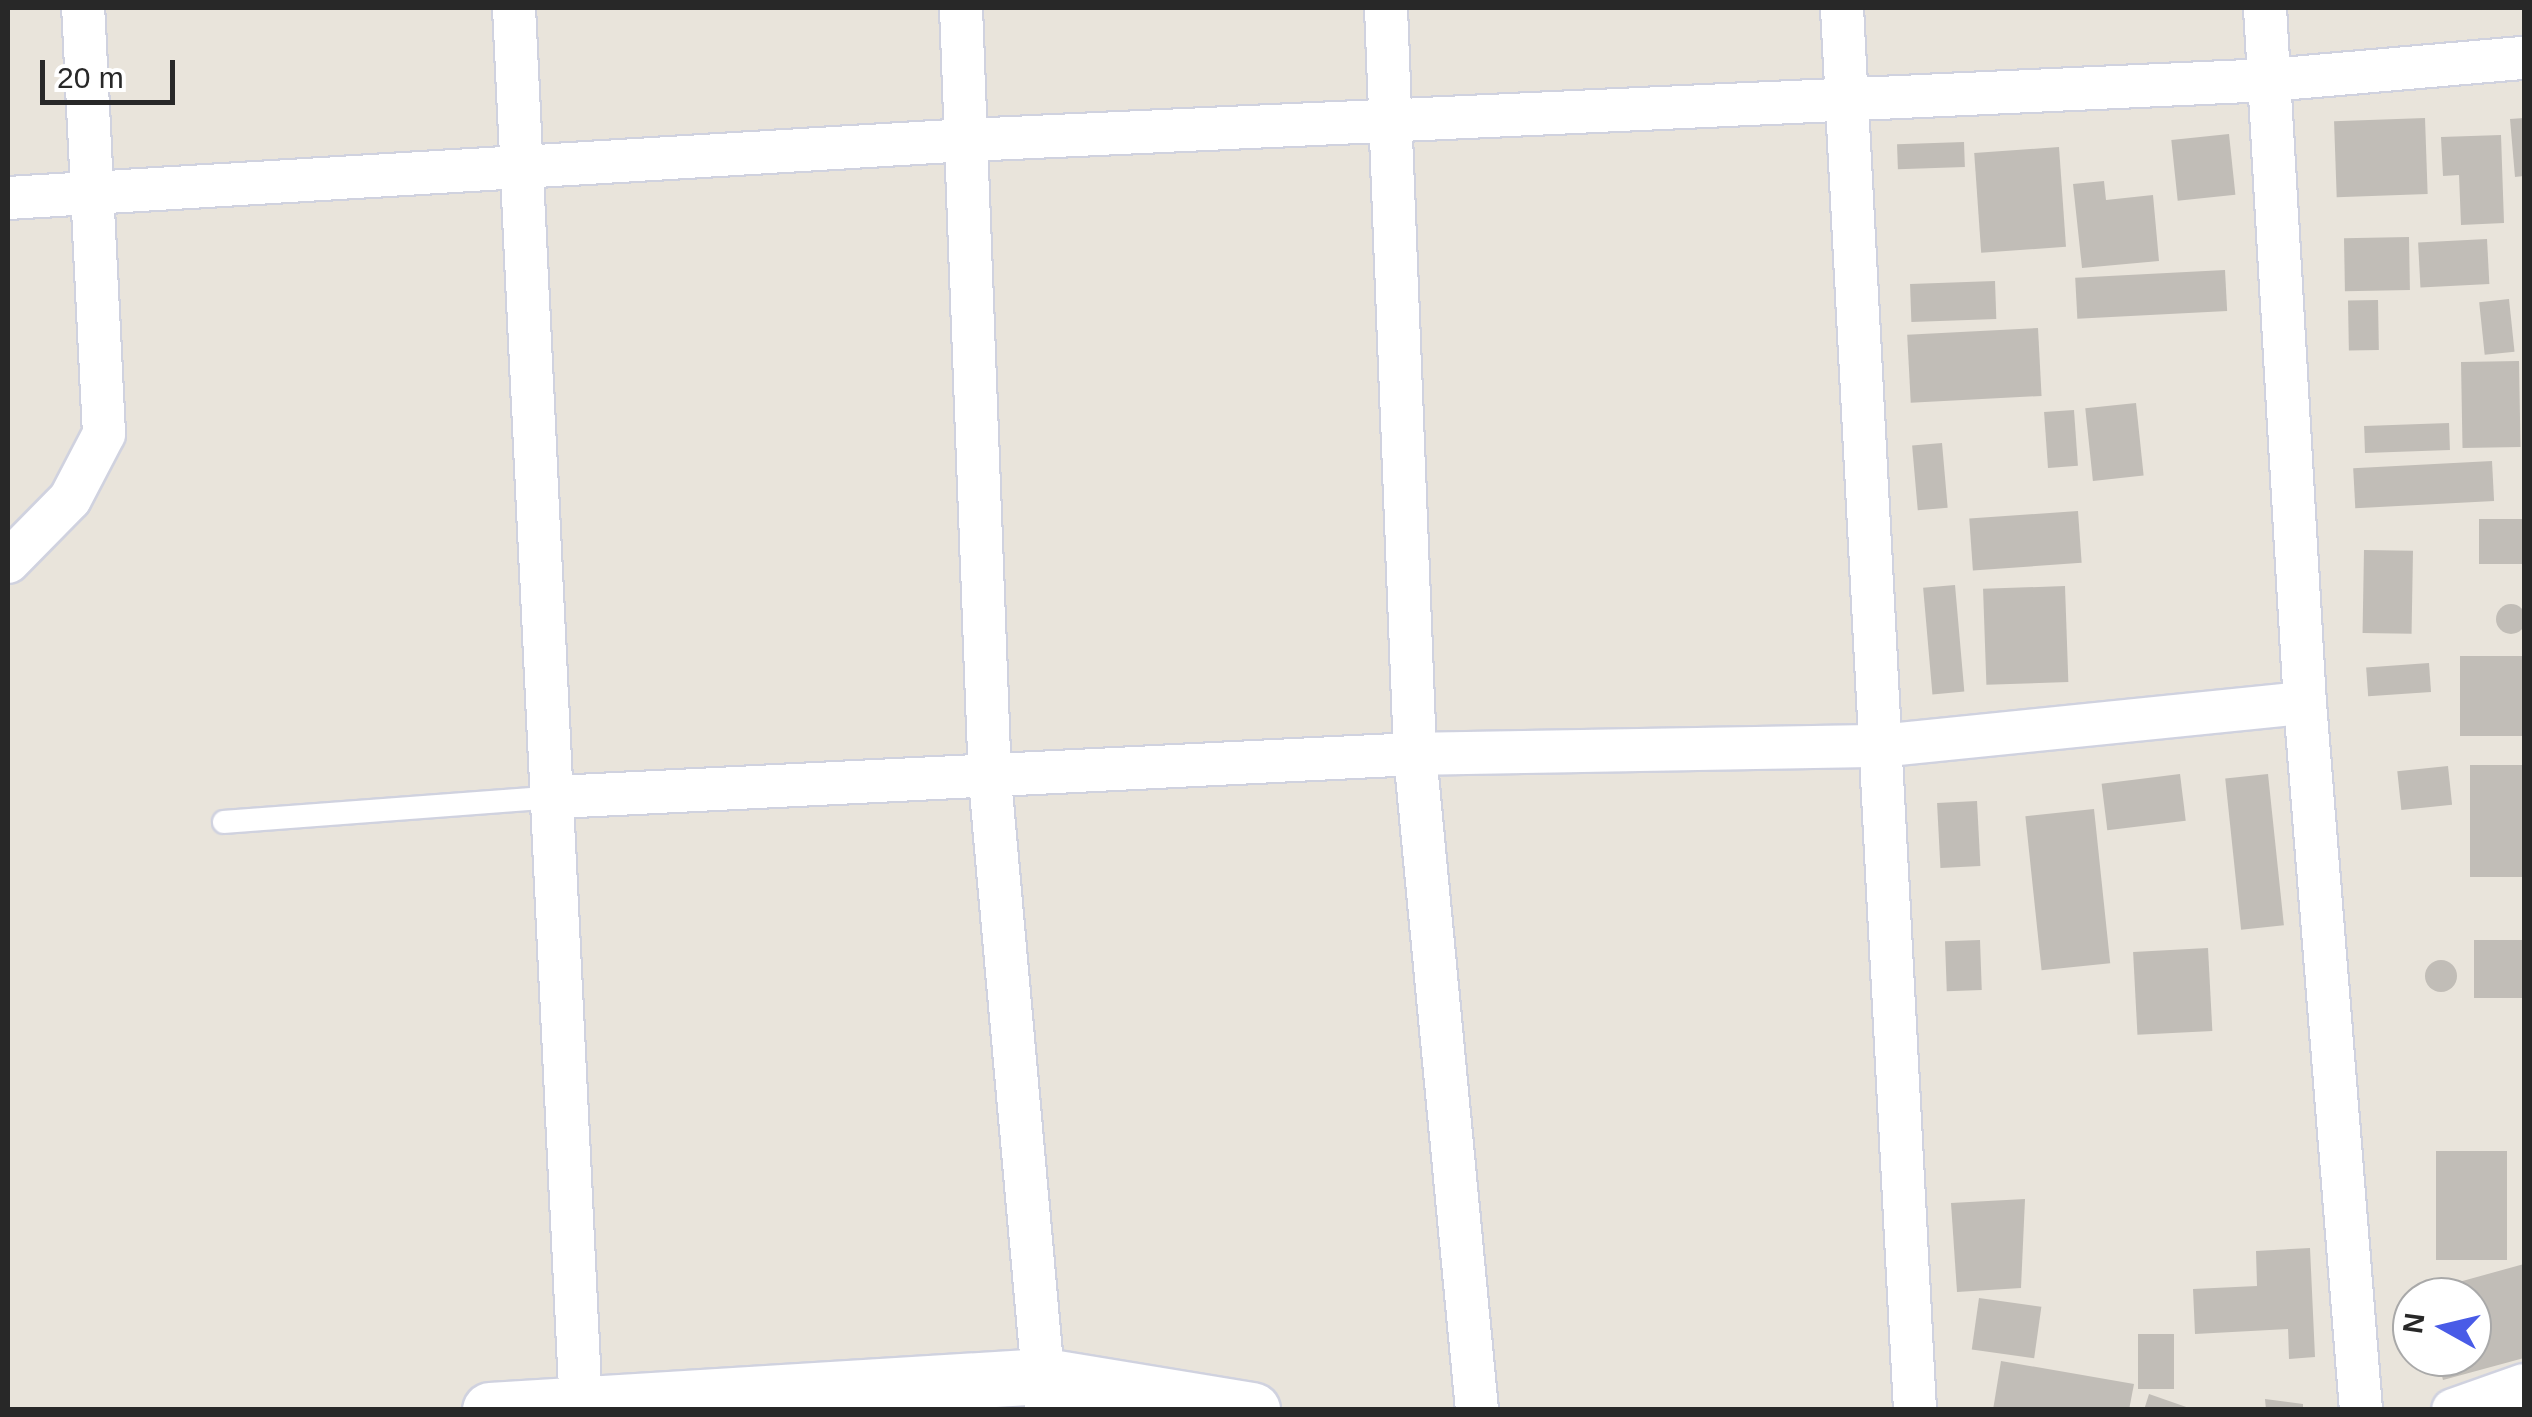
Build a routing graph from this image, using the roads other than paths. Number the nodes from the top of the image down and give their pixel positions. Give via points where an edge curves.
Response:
1 (83, 8) edge
2 (514, 8) edge
3 (961, 8) edge
4 (1386, 8) edge
5 (1842, 8) edge
6 (2265, 8) edge
7 (2524, 58) edge
8 (2270, 80) junction
9 (1849, 101) junction
10 (1392, 119) junction
11 (968, 140) junction
12 (523, 168) junction
13 (94, 193) junction
14 (8, 198) edge
15 (8, 562) edge
16 (2304, 704) junction
17 (1879, 746) junction
18 (1415, 754) junction
19 (990, 780) junction
20 (557, 797) junction
21 (224, 822) dead end
22 (2524, 1385) edge
23 (1045, 1392) edge
24 (580, 1405) edge
25 (490, 1410) edge
26 (1252, 1410) edge
27 (1477, 1410) edge
28 (1916, 1410) edge
29 (2361, 1410) edge
30 (2453, 1410) edge

1 - 13 street
2 - 12 street
3 - 11 street
4 - 10 street
5 - 9 street
6 - 8 street
7 - 8 street
8 - 9 street
8 - 16 street
9 - 10 street
9 - 17 street
10 - 11 street
10 - 18 street
11 - 12 street
11 - 19 street
12 - 13 street
12 - 20 street
13 - 14 street
13 - 15 street via 104,434 70,499
16 - 17 street
16 - 29 street
17 - 18 street
17 - 28 street
18 - 19 street
18 - 27 street
19 - 20 street
19 - 23 street
20 - 21 lane
20 - 24 street
22 - 30 street
23 - 24 street
23 - 26 street
24 - 25 street

